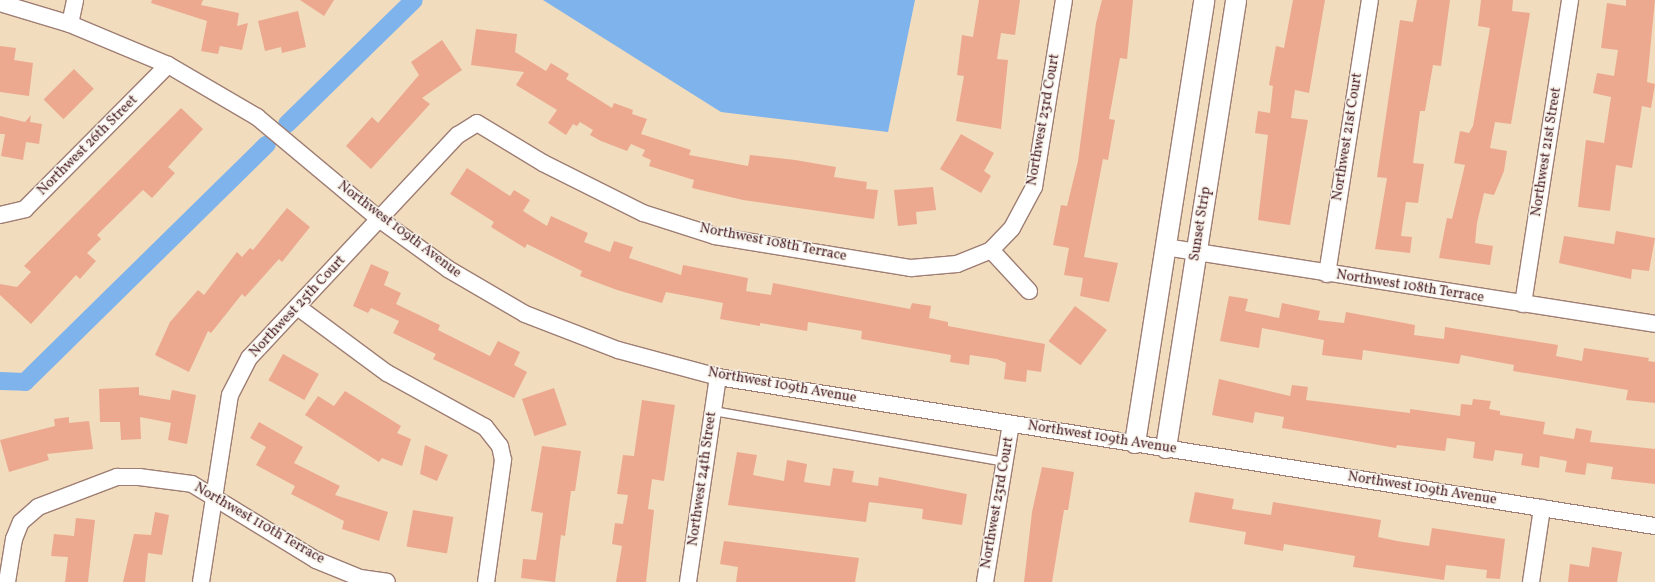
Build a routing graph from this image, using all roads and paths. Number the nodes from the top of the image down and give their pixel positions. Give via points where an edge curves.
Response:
1 (75, 0) edge
2 (1064, 0) edge
3 (1204, 0) edge
4 (1236, 0) edge
5 (1370, 0) edge
6 (1570, 0) edge
7 (0, 3) edge
8 (70, 24) junction
9 (168, 65) junction
10 (495, 132) joint
11 (0, 215) edge
12 (380, 219) junction
13 (1165, 247) junction
14 (991, 250) junction
15 (1196, 252) junction
16 (1327, 274) junction
17 (1029, 291) dead end
18 (1523, 304) junction
19 (299, 308) junction
20 (1655, 324) edge
21 (718, 376) junction
22 (713, 411) junction
23 (1012, 424) junction
24 (1135, 443) junction
25 (1166, 448) junction
26 (1005, 462) junction
27 (214, 495) junction
28 (1542, 508) junction
29 (1655, 526) edge
30 (7, 582) edge
31 (201, 582) edge
32 (387, 582) edge
33 (486, 582) edge
34 (688, 582) edge
35 (985, 582) edge
36 (1531, 582) edge

1 - 8 street
2 - 14 street, Northwest 23rd Court via 1034,187 1012,228
3 - 13 street
4 - 15 street, Sunset Strip
5 - 16 street, Northwest 21st Court
6 - 18 street, Northwest 21st Street
7 - 8 street, Northwest 109th Avenue
8 - 9 street, Northwest 109th Avenue
9 - 11 street, Northwest 26th Street via 25,209
9 - 12 street, Northwest 109th Avenue via 257,117
10 - 12 street, Northwest 25th Court via 477,123 458,135
10 - 14 street, Northwest 108th Terrace via 543,163 643,213 715,236 911,268 957,264
12 - 19 street, Northwest 25th Court
12 - 21 street, Northwest 109th Avenue via 448,269 525,314 618,350
13 - 15 street, Northwest 108th Terrace
13 - 24 street
14 - 17 street
15 - 16 street, Northwest 108th Terrace
15 - 25 street, Sunset Strip
16 - 18 street, Northwest 108th Terrace
18 - 20 street, Northwest 108th Terrace
19 - 27 street, Northwest 25th Court via 249,358 230,395
19 - 33 street via 387,373 485,427 500,446 502,460
21 - 22 street, Northwest 24th Street
21 - 23 street, Northwest 109th Avenue
22 - 26 lane
22 - 34 street, Northwest 24th Street
23 - 24 street, Northwest 109th Avenue
23 - 26 street, Northwest 23rd Court
24 - 25 street, Northwest 109th Avenue
25 - 28 street, Northwest 109th Avenue
26 - 35 street, Northwest 23rd Court
27 - 30 street, Northwest 110th Terrace via 192,484 117,477 38,507 21,522 14,539
27 - 31 street, Northwest 25th Court
27 - 32 street, Northwest 110th Terrace via 316,560 360,578
28 - 29 street, Northwest 109th Avenue
28 - 36 street

